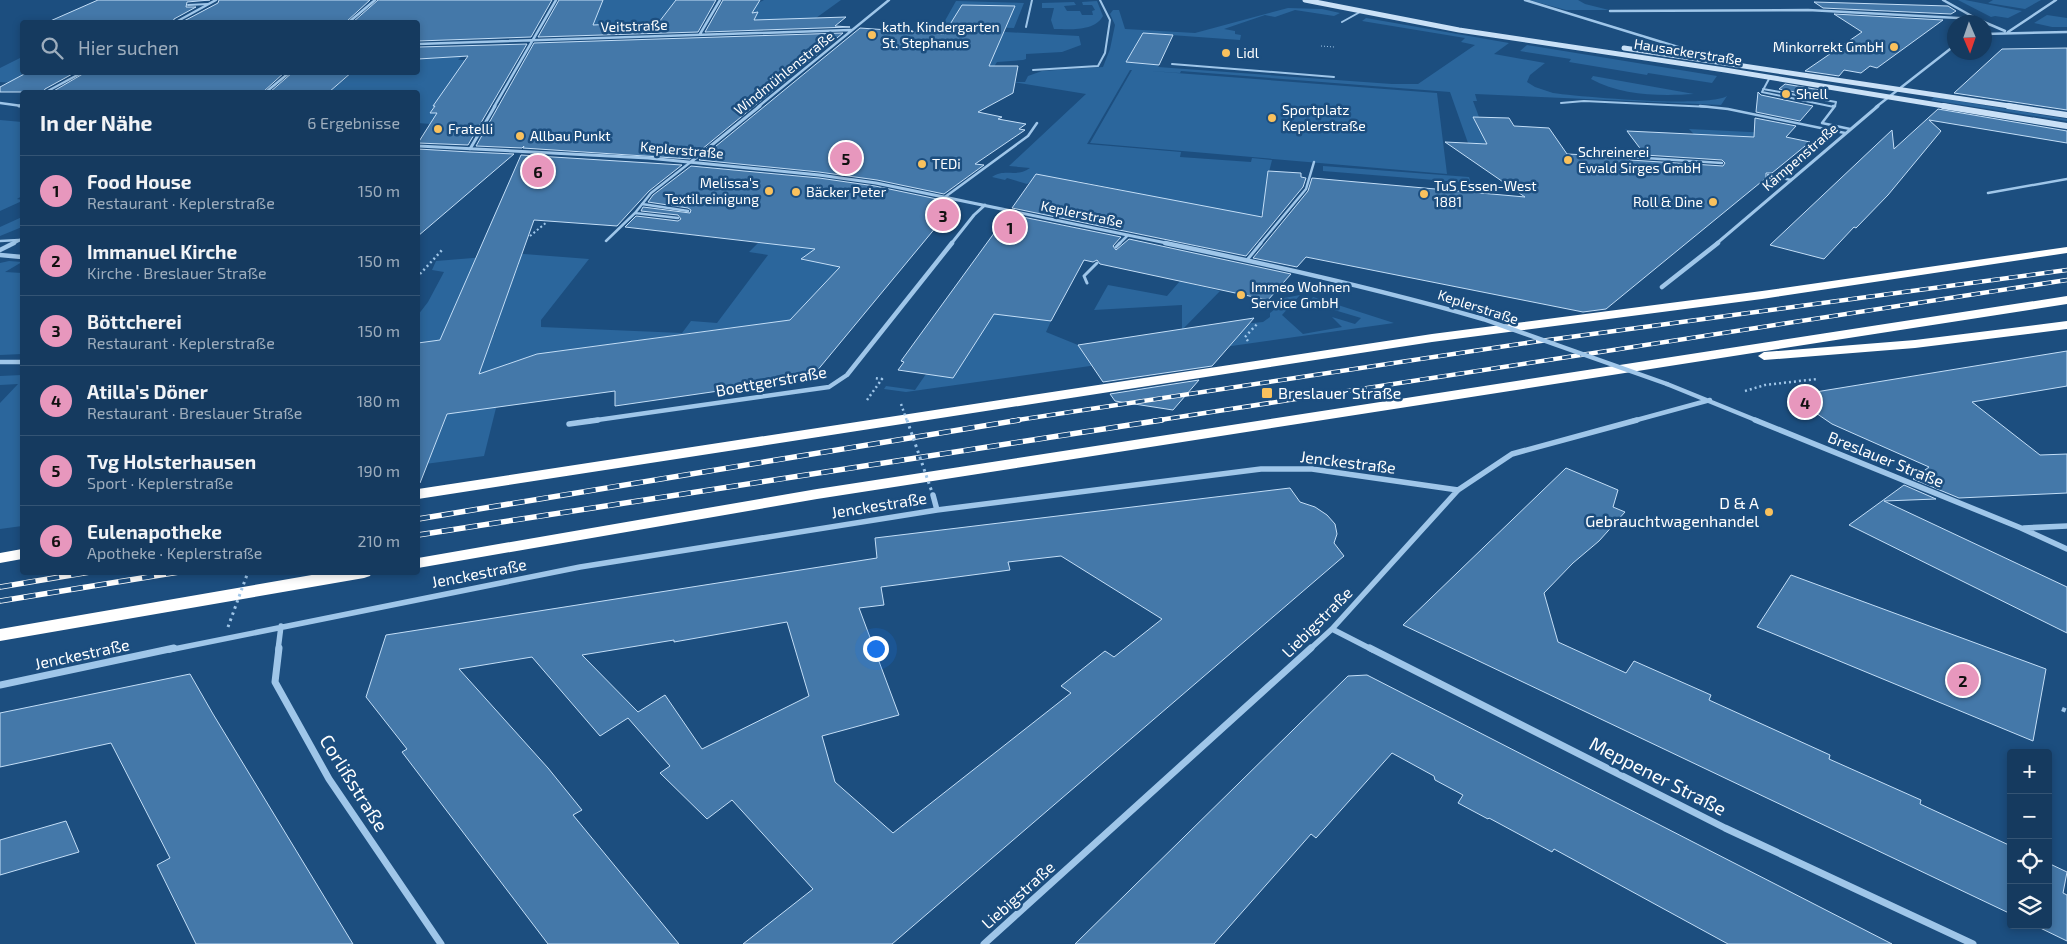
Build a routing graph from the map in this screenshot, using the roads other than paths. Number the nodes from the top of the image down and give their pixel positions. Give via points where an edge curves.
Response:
1 (216, 0) edge
2 (376, 0) edge
3 (556, 0) edge
4 (720, 0) edge
5 (889, 0) edge
6 (1032, 0) edge
7 (1100, 0) edge
8 (1305, 0) edge
9 (1330, 0) edge
10 (1525, 0) edge
11 (1943, 0) edge
12 (2056, 0) edge
13 (208, 4) junction
14 (188, 5) dead end
15 (1610, 11) dead end
16 (1360, 12) junction
17 (1970, 15) edge
18 (1947, 17) edge
19 (180, 20) edge
20 (351, 20) edge
21 (1342, 22) dead end
22 (1992, 25) edge
23 (1026, 27) dead end
24 (851, 30) junction
25 (2008, 32) junction
26 (2066, 32) edge
27 (1992, 33) edge
28 (700, 34) junction
29 (534, 39) junction
30 (420, 44) edge
31 (1947, 51) edge
32 (1701, 58) junction
33 (1172, 64) dead end
34 (1033, 70) dead end
35 (77, 75) edge
36 (286, 75) edge
37 (1334, 77) dead end
38 (1770, 77) junction
39 (1898, 88) junction
40 (50, 90) edge
41 (268, 90) edge
42 (1888, 98) junction
43 (0, 103) edge
44 (1561, 103) dead end
45 (20, 104) edge
46 (2067, 115) edge
47 (1037, 123) dead end
48 (2067, 126) edge
49 (1850, 129) junction
50 (1845, 133) junction
51 (420, 146) edge
52 (470, 149) junction
53 (1630, 157) dead end
54 (692, 161) junction
55 (1314, 162) dead end
56 (1722, 163) dead end
57 (1768, 175) dead end
58 (2067, 179) edge
59 (1791, 180) junction
60 (1988, 193) dead end
61 (946, 197) junction
62 (642, 204) junction
63 (985, 205) junction
64 (688, 211) dead end
65 (635, 213) junction
66 (678, 218) dead end
67 (1128, 235) junction
68 (20, 239) edge
69 (20, 240) edge
70 (0, 241) edge
71 (606, 241) dead end
72 (1116, 247) dead end
73 (0, 250) edge
74 (2067, 250) edge
75 (0, 255) edge
76 (20, 257) edge
77 (1247, 260) junction
78 (1097, 263) dead end
79 (1087, 283) dead end
80 (1662, 287) dead end
81 (2067, 300) edge
82 (2067, 325) edge
83 (1682, 360) junction
84 (0, 362) edge
85 (20, 362) edge
86 (1667, 384) joint
87 (1710, 400) junction
88 (569, 424) dead end
89 (1458, 490) junction
90 (420, 494) edge
91 (933, 495) road end
92 (937, 510) junction
93 (2067, 526) edge
94 (2021, 528) junction
95 (2067, 549) edge
96 (20, 553) edge
97 (0, 556) edge
98 (420, 563) edge
99 (347, 575) edge
100 (66, 624) junction
101 (281, 626) junction
102 (1332, 629) junction
103 (0, 634) edge
104 (0, 639) edge
105 (0, 685) edge
106 (441, 944) edge
107 (984, 944) edge
108 (1973, 944) edge

1 - 13 street
2 - 20 street
3 - 29 street
4 - 28 street
5 - 24 street, Windmühlenstraße
6 - 23 lane
7 - 34 lane via 1110,20 1105,53 1098,66
8 - 16 main road, Hausackerstraße
9 - 32 main road, Hausackerstraße via 1480,27
10 - 32 street via 1692,51
11 - 17 street
12 - 25 street
13 - 14 lane
13 - 19 street
15 - 18 street via 1826,10
16 - 21 lane
16 - 38 main road, Hausackerstraße
22 - 25 street
24 - 28 street, Veitstraße
24 - 54 street, Windmühlenstraße
25 - 26 street
25 - 27 street
28 - 29 street, Veitstraße
29 - 30 street, Veitstraße
29 - 52 street
31 - 39 street, Kämpenstraße
32 - 39 main road, Hausackerstraße
33 - 37 lane
35 - 40 street
36 - 41 street
38 - 42 main road, Hausackerstraße
38 - 49 lane via 1762,92 1835,106 1822,123
39 - 42 street, Kämpenstraße
39 - 46 main road, Hausackerstraße
42 - 48 main road, Hausackerstraße
42 - 49 street, Kämpenstraße
43 - 45 street
44 - 50 lane via 1584,100 1728,109
47 - 61 lane via 1028,136
49 - 50 street, Kämpenstraße
50 - 59 street, Kämpenstraße
51 - 52 street, Keplerstraße
52 - 54 street, Keplerstraße
53 - 56 lane
54 - 61 street, Keplerstraße via 836,176
54 - 62 lane
55 - 77 lane via 1306,189
57 - 59 lane
58 - 60 lane
59 - 80 street, Kämpenstraße
61 - 63 street, Keplerstraße
62 - 64 lane
62 - 65 lane
63 - 67 street, Keplerstraße
63 - 88 street, Boettgerstraße via 847,375 829,387
65 - 66 lane
65 - 71 lane
67 - 72 lane
67 - 77 street, Keplerstraße
68 - 70 lane
69 - 73 street
74 - 90 highway via 1762,295 1432,338
75 - 76 street
77 - 86 street, Keplerstraße, bridge via 1403,296 1482,319
78 - 79 lane via 1084,276
81 - 83 highway
82 - 83 highway via 1846,352
83 - 98 highway via 817,494
84 - 85 street
86 - 87 street, Breslauer Straße
87 - 89 street, Liebigstraße via 1512,454
87 - 94 street, Breslauer Straße
89 - 92 street, Jenckestraße via 1312,469 1261,469
89 - 102 street, Liebigstraße
91 - 92 street, Jenckestraße
92 - 101 street, Jenckestraße via 580,566
93 - 94 street
94 - 95 street, Breslauer Straße
96 - 97 highway
99 - 100 highway
100 - 103 highway
100 - 104 highway
101 - 105 street, Jenckestraße
101 - 106 street, Corlißstraße via 275,682 329,779
102 - 107 street, Liebigstraße
102 - 108 street, Meppener Straße via 1725,828

